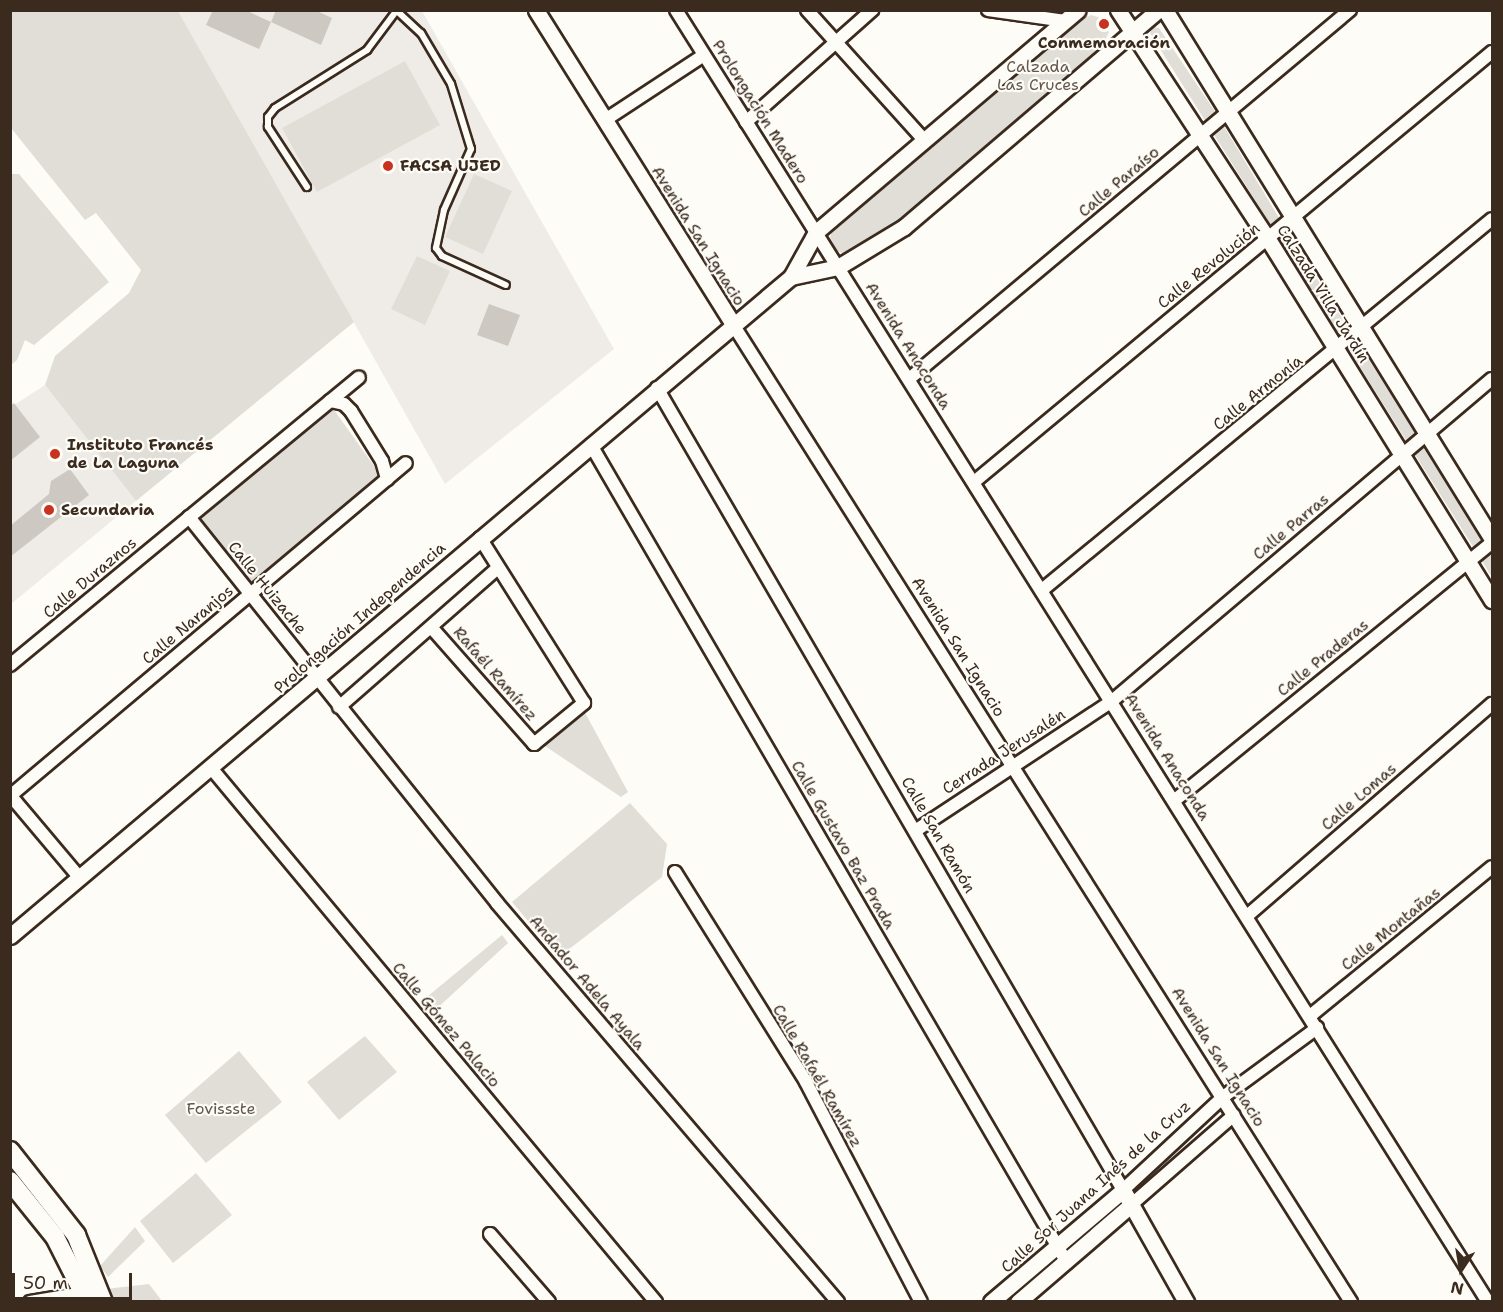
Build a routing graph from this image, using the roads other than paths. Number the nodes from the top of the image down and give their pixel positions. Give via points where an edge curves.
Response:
1 (536, 10) edge
2 (676, 10) edge
3 (807, 10) edge
4 (872, 10) edge
5 (988, 10) edge
6 (1078, 10) edge
7 (1118, 10) edge
8 (1158, 10) edge
9 (1165, 10) edge
10 (1350, 10) edge
11 (397, 11) edge
12 (1065, 21) junction
13 (1134, 32) junction
14 (836, 43) junction
15 (1492, 52) edge
16 (704, 55) junction
17 (1228, 112) junction
18 (605, 120) junction
19 (746, 122) junction
20 (1199, 136) junction
21 (924, 140) junction
22 (307, 187) dead end
23 (1294, 218) junction
24 (1492, 219) edge
25 (816, 232) junction
26 (1268, 239) junction
27 (838, 267) junction
28 (792, 277) junction
29 (506, 285) dead end
30 (734, 326) junction
31 (1362, 329) junction
32 (1337, 350) junction
33 (359, 377) dead end
34 (909, 379) junction
35 (1492, 379) edge
36 (657, 388) junction
37 (330, 401) junction
38 (1427, 434) junction
39 (591, 445) junction
40 (1402, 455) junction
41 (406, 463) dead end
42 (387, 479) junction
43 (974, 482) junction
44 (189, 517) junction
45 (480, 538) junction
46 (1492, 540) edge
47 (1469, 562) junction
48 (498, 567) junction
49 (1042, 590) junction
50 (250, 594) junction
51 (1492, 600) edge
52 (431, 627) junction
53 (10, 665) edge
54 (318, 679) junction
55 (1112, 701) junction
56 (1492, 704) edge
57 (339, 707) junction
58 (1014, 767) junction
59 (212, 769) junction
60 (11, 795) edge
61 (1174, 800) junction
62 (915, 831) junction
63 (1492, 867) edge
64 (675, 872) dead end
65 (79, 877) junction
66 (1247, 915) junction
67 (10, 936) edge
68 (1310, 1016) junction
69 (1317, 1028) junction
70 (1223, 1097) junction
71 (1234, 1115) junction
72 (10, 1151) edge
73 (10, 1181) edge
74 (1123, 1190) junction
75 (1132, 1204) junction
76 (490, 1234) dead end
77 (1059, 1248) junction
78 (1067, 1263) junction
79 (94, 1297) edge
80 (30, 1302) edge
81 (549, 1302) edge
82 (656, 1302) edge
83 (838, 1302) edge
84 (921, 1302) edge
85 (991, 1302) edge
86 (1018, 1302) edge
87 (1186, 1302) edge
88 (1351, 1302) edge
89 (1488, 1302) edge

1 - 18 street, Avenida San Ignacio
2 - 16 street, Prolongación Madero
3 - 14 street
4 - 14 street
5 - 12 street
6 - 12 street
7 - 13 street, Calzada Villa Jardín
8 - 13 street
9 - 17 street, Calzada Villa Jardín
10 - 17 street, Calle Paraíso
11 - 22 lane via 367,50 275,108 268,117 268,127
11 - 29 lane via 421,33 451,84 471,149 444,210 436,248 442,256
12 - 21 street
13 - 20 street, Calzada Villa Jardín
13 - 27 street via 904,227
14 - 19 street
14 - 21 street
15 - 23 street, Calle Revolución
16 - 18 street
16 - 19 street, Prolongación Madero
17 - 20 street, Calle Paraíso
17 - 23 street, Calzada Villa Jardín
18 - 30 street, Avenida San Ignacio
19 - 25 street, Prolongación Madero
20 - 26 street, Calzada Villa Jardín
20 - 34 street, Calle Paraíso
21 - 25 street
23 - 26 street, Calle Revolución
23 - 31 street, Calzada Villa Jardín
24 - 31 street, Calle Armonía
25 - 27 street, Avenida Anaconda
25 - 28 street
26 - 32 street, Calzada Villa Jardín
26 - 43 street, Calle Revolución
27 - 28 street
27 - 34 street, Avenida Anaconda
28 - 30 street
30 - 36 street, Prolongación Independencia
30 - 58 street, Avenida San Ignacio
31 - 32 street, Calle Armonía
31 - 38 street, Calzada Villa Jardín
32 - 40 street, Calzada Villa Jardín
32 - 49 street, Calle Armonía
33 - 37 street, Calle Duraznos
34 - 43 street, Avenida Anaconda
35 - 38 street, Calle Parras
36 - 39 street, Prolongación Independencia
36 - 62 street, Calle San Ramón
37 - 42 street via 344,404 351,411 382,461
37 - 44 street, Calle Duraznos
38 - 40 street, Calle Parras
38 - 46 street, Calzada Villa Jardín
39 - 45 street, Prolongación Independencia
39 - 77 street, Calle Gustavo Baz Prada
40 - 47 street, Calzada Villa Jardín
40 - 55 street, Calle Parras
41 - 42 street, Calle Naranjos
42 - 50 street, Calle Naranjos
43 - 49 street, Avenida Anaconda
44 - 50 street, Calle Huizache
44 - 53 street, Calle Duraznos
45 - 48 street
45 - 54 street, Prolongación Independencia
46 - 47 street, Calle Praderas
47 - 51 street, Calzada Villa Jardín
47 - 61 street, Calle Praderas
48 - 52 street
48 - 52 street, Rafaél Ramírez via 584,703 534,744
49 - 55 street, Avenida Anaconda
50 - 54 street, Calle Huizache
50 - 60 street, Calle Naranjos
52 - 57 street
54 - 57 street, Andador Adela Ayala
54 - 59 street, Prolongación Independencia
55 - 58 street, Cerrada Jerusalén
55 - 61 street, Avenida Anaconda
56 - 66 street, Calle Lomas
57 - 83 street, Andador Adela Ayala via 556,973
58 - 62 street, Cerrada Jerusalén
58 - 70 street, Avenida San Ignacio
59 - 65 street, Prolongación Independencia
59 - 82 street, Calle Gómez Palacio
60 - 65 street
61 - 66 street, Avenida Anaconda
62 - 74 street, Calle San Ramón
63 - 68 street, Calle Montañas
64 - 84 street, Calle Rafaél Ramírez via 806,1082
65 - 67 street, Prolongación Independencia
66 - 68 street, Avenida Anaconda
68 - 69 street, Avenida Anaconda
69 - 70 street
69 - 89 street, Avenida Anaconda
70 - 71 street, Avenida San Ignacio
70 - 74 street, Calle Sor Juana Inés de la Cruz
71 - 75 street, Calle Sor Juana Inés de la Cruz
71 - 88 street, Avenida San Ignacio
72 - 79 main road via 76,1235
73 - 79 main road via 55,1237
74 - 75 street, Calle San Ramón
74 - 77 street, Calle Sor Juana Inés de la Cruz
75 - 78 street, Calle Sor Juana Inés de la Cruz
75 - 87 street, Calle San Ramón
76 - 81 street
77 - 78 street, Calle Gustavo Baz Prada
77 - 85 street, Calle Sor Juana Inés de la Cruz
78 - 86 street, Calle Sor Juana Inés de la Cruz
79 - 80 street

